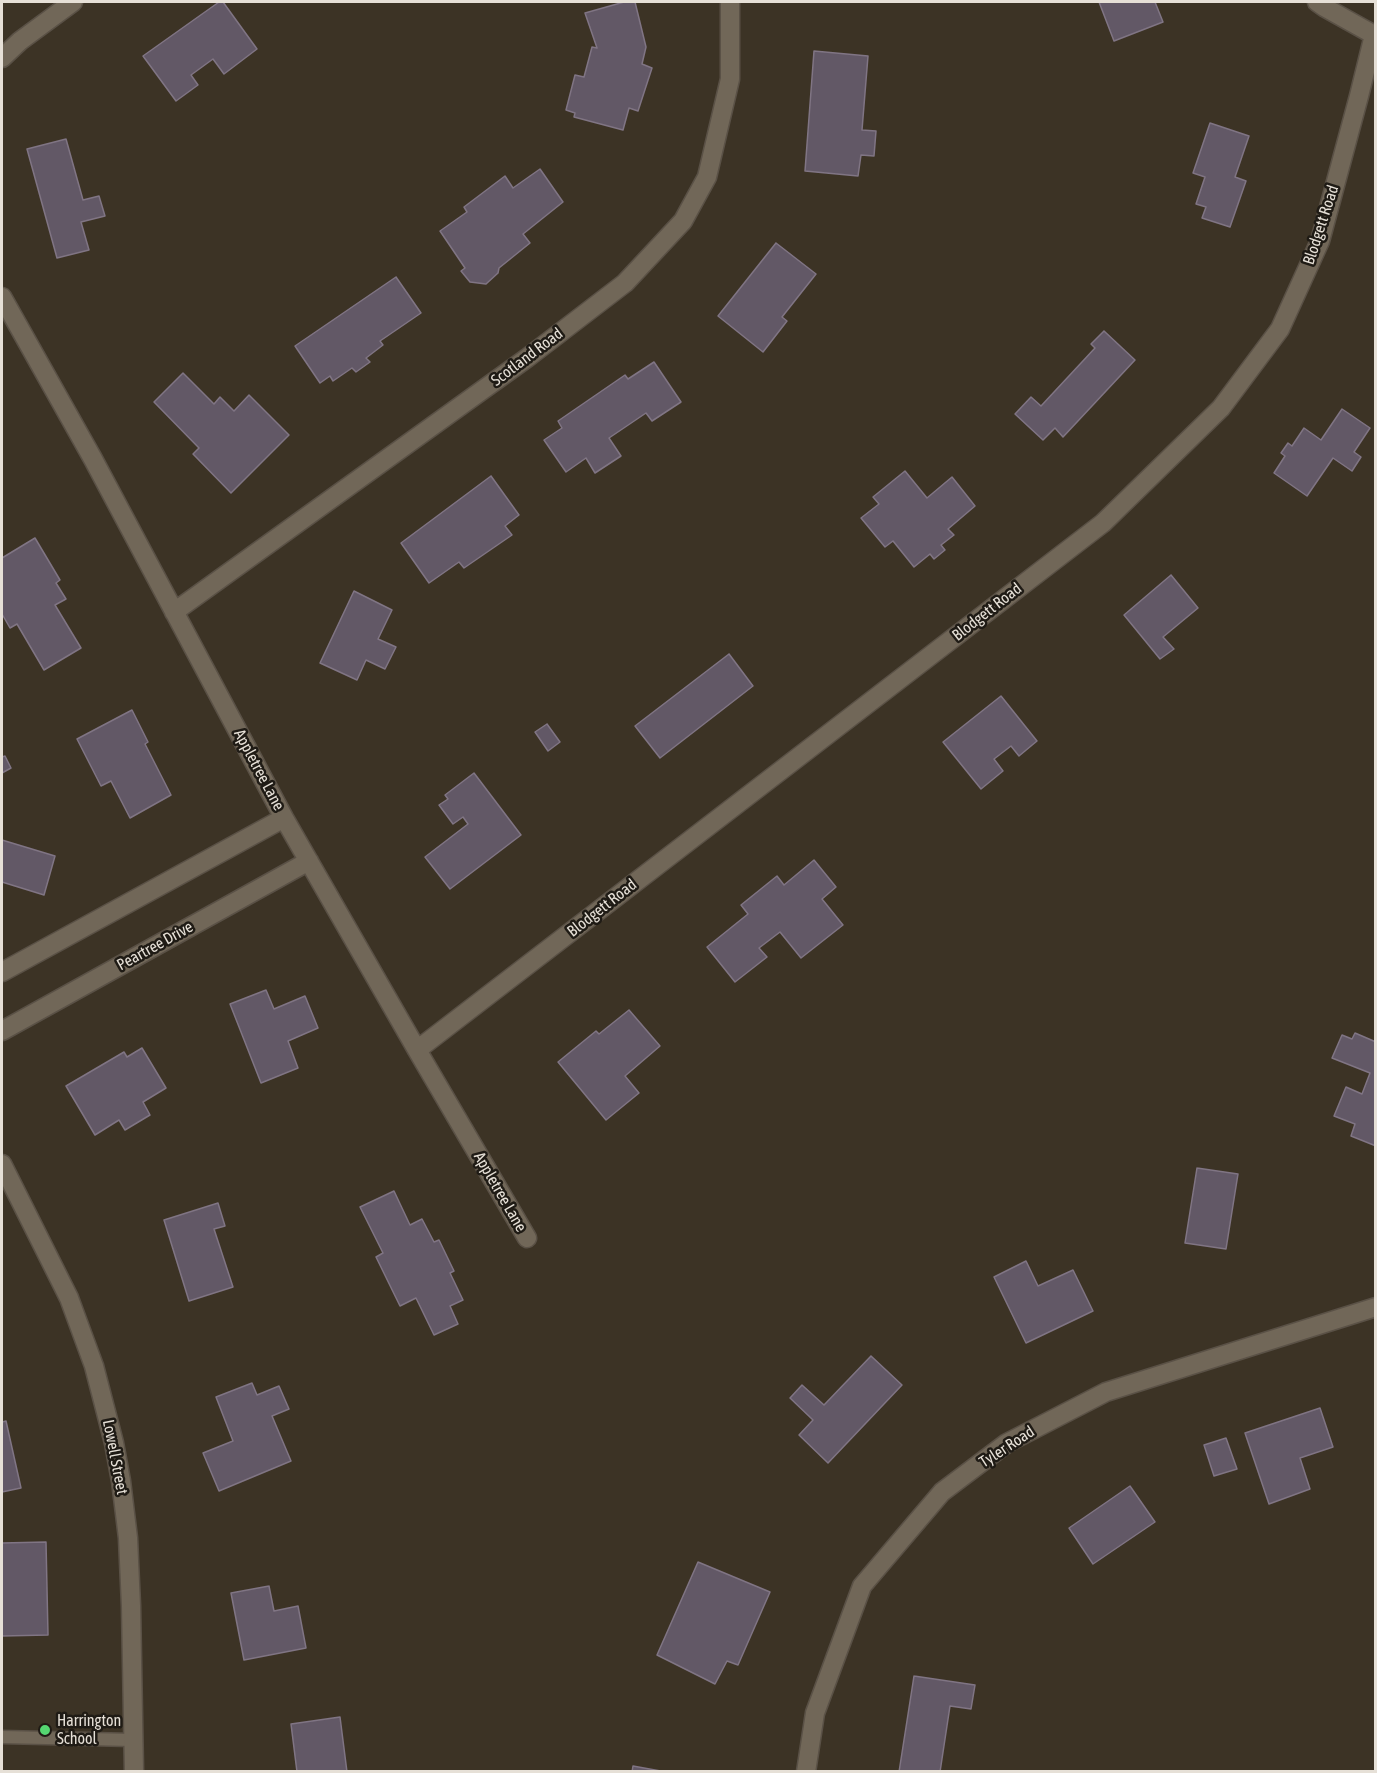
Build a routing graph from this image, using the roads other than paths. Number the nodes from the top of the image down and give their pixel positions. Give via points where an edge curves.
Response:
1 (73, 2) edge
2 (730, 2) edge
3 (1317, 2) edge
4 (1375, 36) edge
5 (2, 58) edge
6 (2, 297) edge
7 (174, 612) junction
8 (284, 818) junction
9 (309, 861) junction
10 (2, 972) edge
11 (2, 1031) edge
12 (417, 1050) junction
13 (2, 1164) edge
14 (527, 1238) dead end
15 (1376, 1307) edge
16 (2, 1737) edge
17 (132, 1740) junction
18 (134, 1772) edge
19 (806, 1772) edge

1 - 5 street
2 - 7 street, Scotland Road via 730,79 707,177 683,221 624,283 545,344
3 - 4 street
4 - 12 street, Blodgett Road via 1320,241 1280,329 1221,408 1103,522
6 - 7 street, Appletree Lane
7 - 8 street, Appletree Lane
8 - 9 street, Appletree Lane
8 - 10 street
9 - 11 street, Peartree Drive
9 - 12 street, Appletree Lane
12 - 14 street, Appletree Lane
13 - 17 street, Lowell Street via 71,1305 94,1366 112,1433 128,1538
15 - 19 street, Tyler Road via 1106,1392 1007,1443 942,1492 862,1586 815,1713
16 - 17 lane
17 - 18 street, Lowell Street

